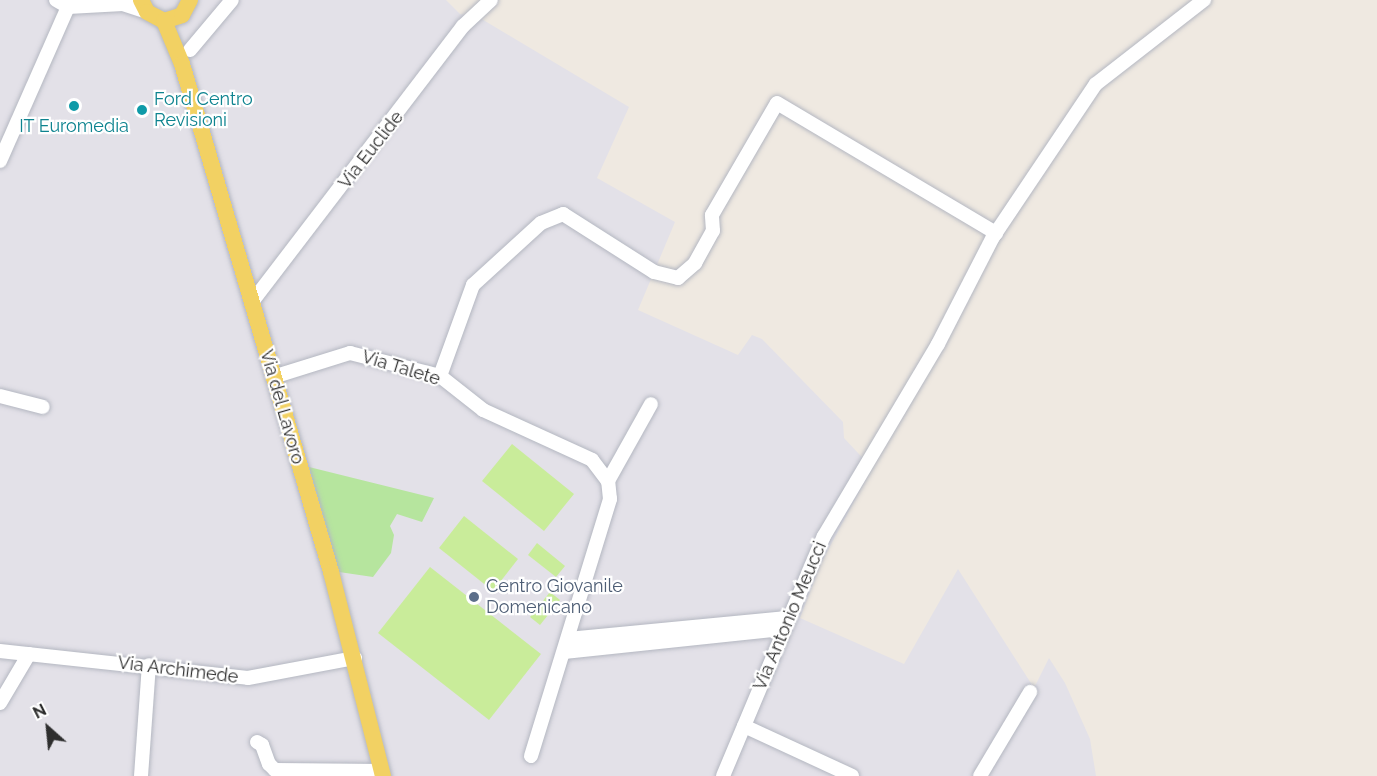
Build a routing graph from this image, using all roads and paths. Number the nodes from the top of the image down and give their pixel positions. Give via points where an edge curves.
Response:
1 (232, 0) edge
2 (491, 0) edge
3 (1204, 0) edge
4 (127, 2) edge
5 (62, 3) edge
6 (144, 6) edge
7 (184, 9) edge
8 (190, 50) dead end
9 (0, 161) edge
10 (996, 233) junction
11 (252, 302) junction
12 (440, 376) junction
13 (273, 377) junction
14 (0, 396) edge
15 (651, 404) dead end
16 (43, 407) dead end
17 (608, 481) junction
18 (784, 623) junction
19 (566, 645) junction
20 (0, 651) edge
21 (29, 654) junction
22 (355, 658) junction
23 (149, 665) junction
24 (1030, 692) dead end
25 (0, 703) edge
26 (744, 726) junction
27 (256, 742) dead end
28 (531, 756) dead end
29 (265, 770) edge
30 (383, 773) edge
31 (141, 776) edge
32 (723, 776) edge
33 (852, 776) edge
34 (980, 776) edge

1 - 8 street
2 - 11 street, Via Euclide via 463,26
3 - 10 street, Via Antonio Meucci via 1096,84
4 - 5 street
4 - 6 street
5 - 9 street
6 - 7 main road
7 - 11 main road, Via del Lavoro via 175,40
10 - 12 street via 777,104 711,215 713,231 695,263 678,278 654,272 563,214 541,223 473,285
10 - 18 street, Via Antonio Meucci via 869,463 824,536
11 - 13 main road, Via del Lavoro
12 - 13 street, Via Talete via 350,353
12 - 17 street, Via Talete via 483,410 592,460
13 - 22 main road, Via del Lavoro
14 - 16 street
15 - 17 street
17 - 19 street via 610,499
18 - 19 street
18 - 26 street, Via Antonio Meucci
19 - 28 street
20 - 21 street, Via Archimede
21 - 23 street, Via Archimede
21 - 25 street
22 - 23 street, Via Archimede via 248,678
22 - 30 main road, Via del Lavoro
23 - 31 street
24 - 34 street
26 - 32 street, Via Antonio Meucci
26 - 33 street
27 - 29 street via 262,745
29 - 30 street

